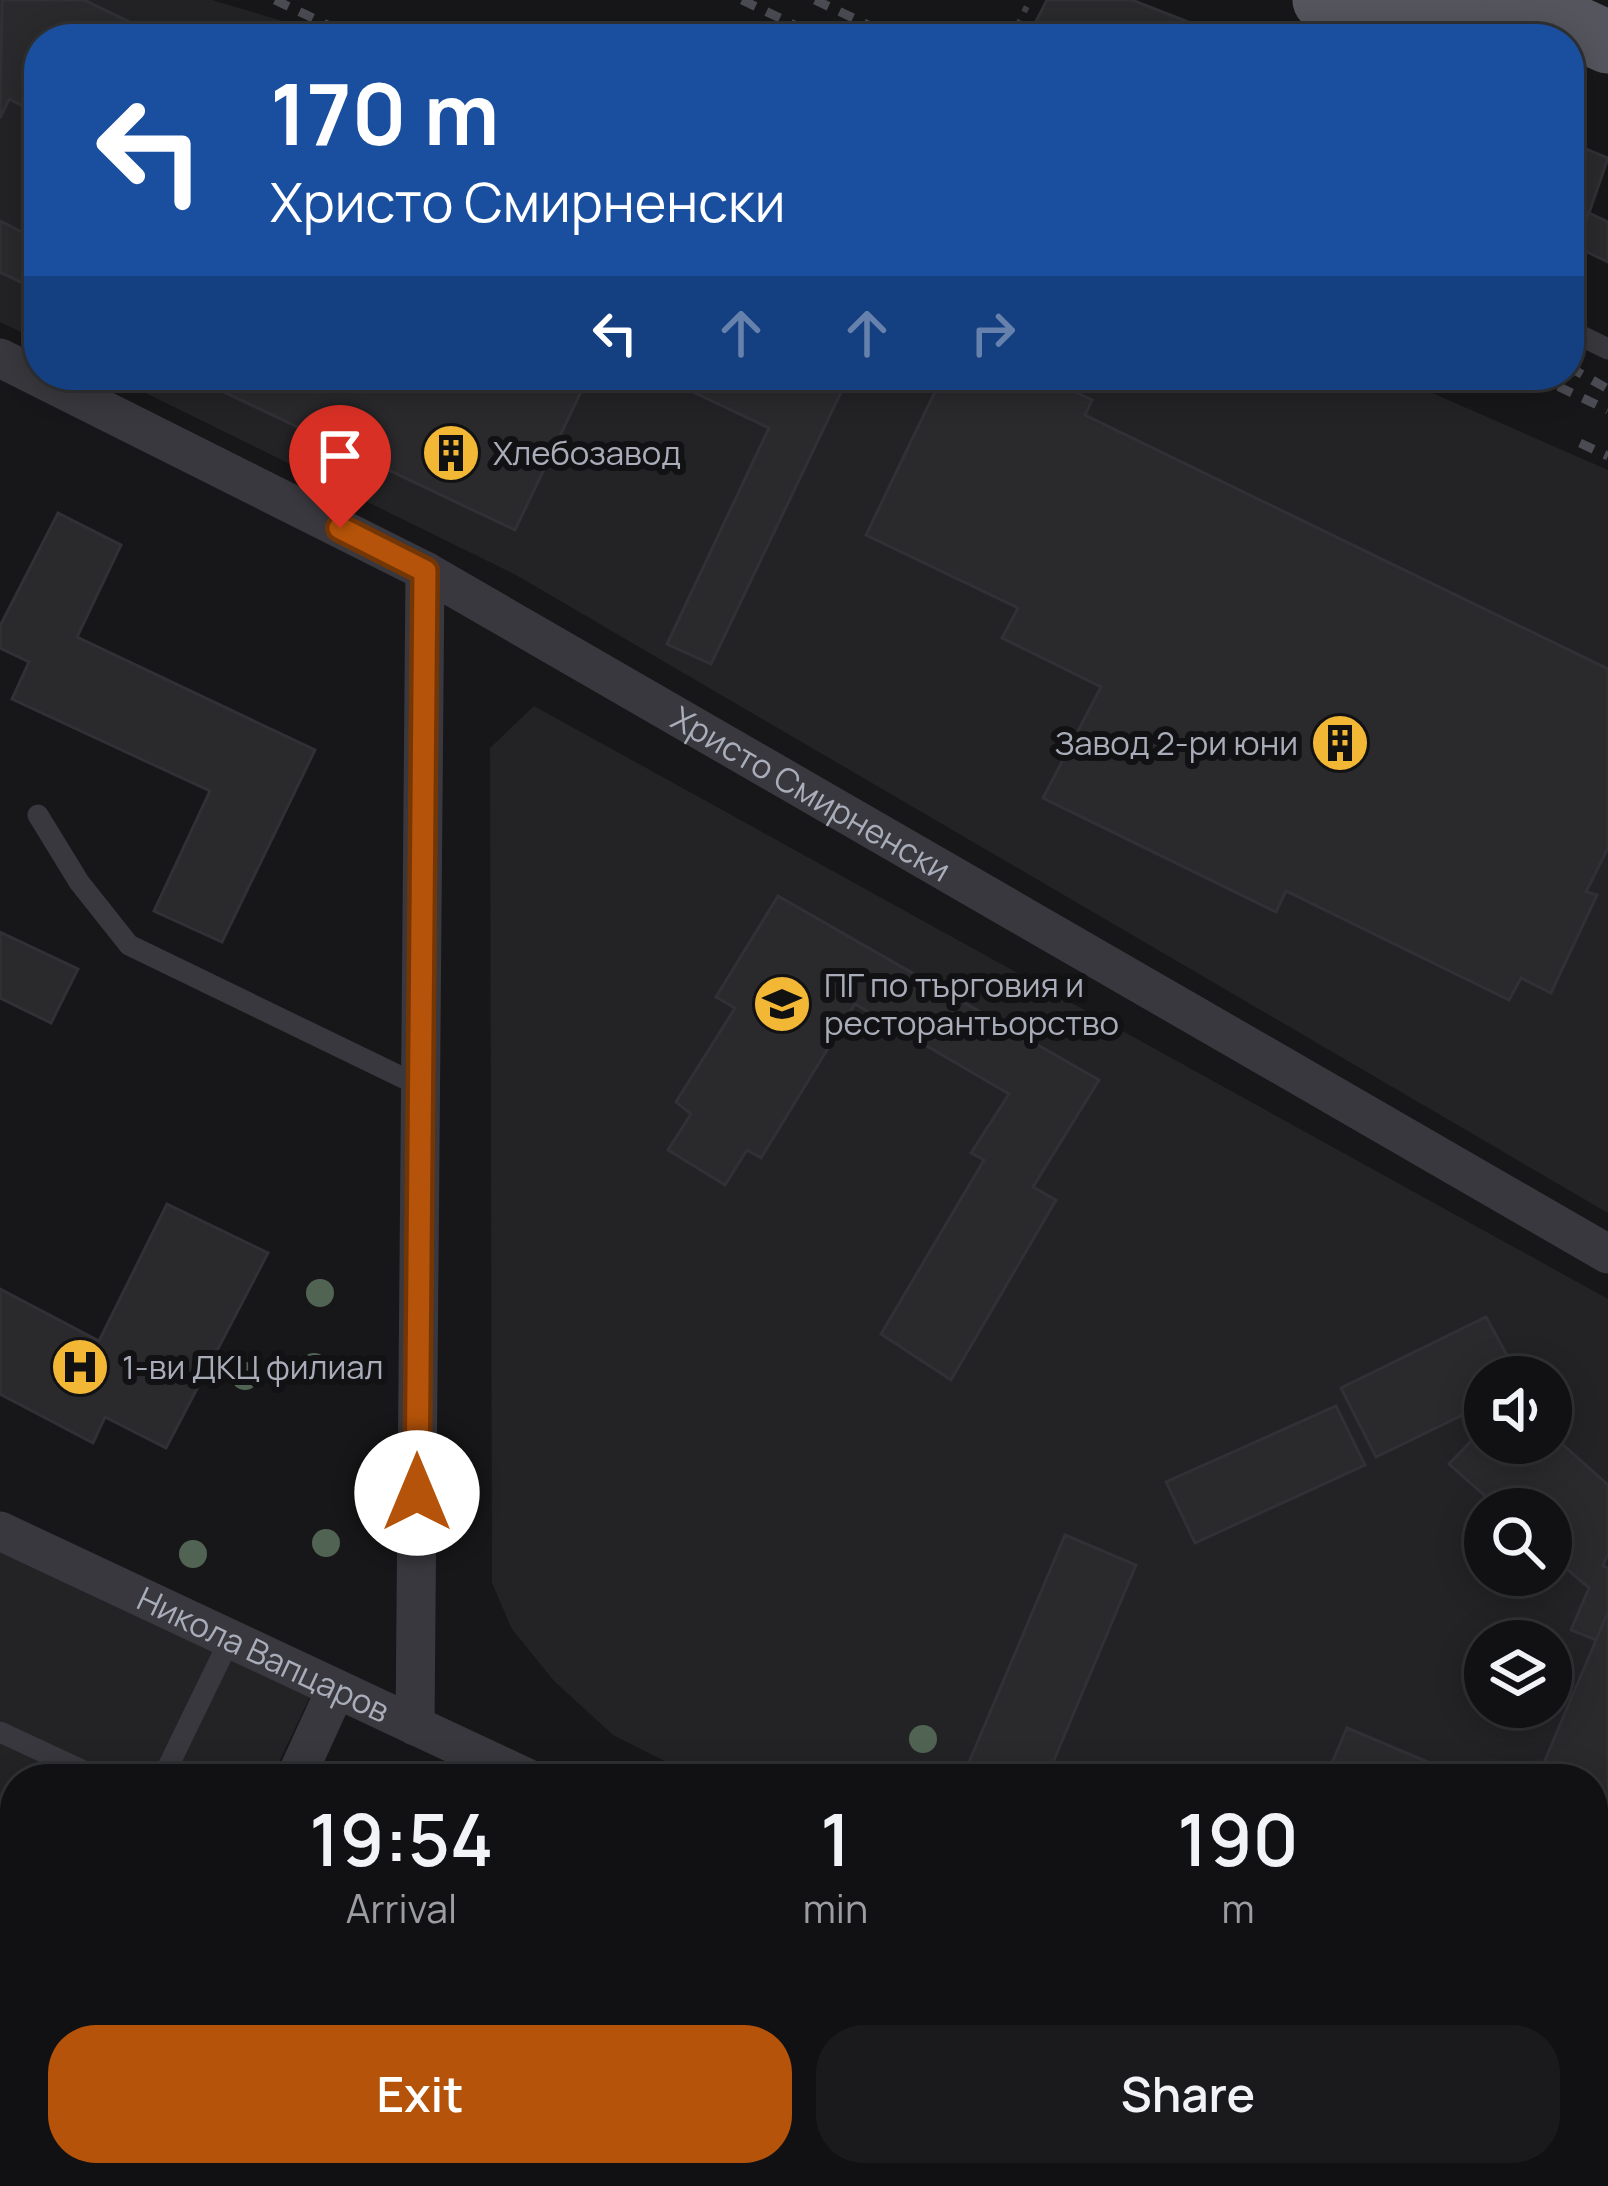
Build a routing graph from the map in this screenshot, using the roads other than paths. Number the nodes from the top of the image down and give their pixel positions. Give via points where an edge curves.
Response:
1 (1324, 0) edge
2 (1515, 0) edge
3 (1445, 24) edge
4 (1567, 24) edge
5 (64, 390) edge
6 (425, 571) junction
7 (38, 814) dead end
8 (420, 1086) junction
9 (1608, 1254) edge
10 (0, 1531) edge
11 (230, 1639) junction
12 (336, 1689) junction
13 (416, 1726) junction
14 (0, 1732) edge
15 (69, 1764) edge
16 (169, 1764) edge
17 (302, 1764) edge
18 (497, 1764) edge

1 - 3 main road
2 - 4 main road
5 - 6 street, Христо Смирненски
6 - 8 street
6 - 9 street, Христо Смирненски
7 - 8 lane via 129,945
8 - 13 street
10 - 11 street, Никола Вапцаров
11 - 12 street, Никола Вапцаров
11 - 16 lane
12 - 13 street, Никола Вапцаров
12 - 17 street
13 - 18 street, Никола Вапцаров
14 - 15 lane

